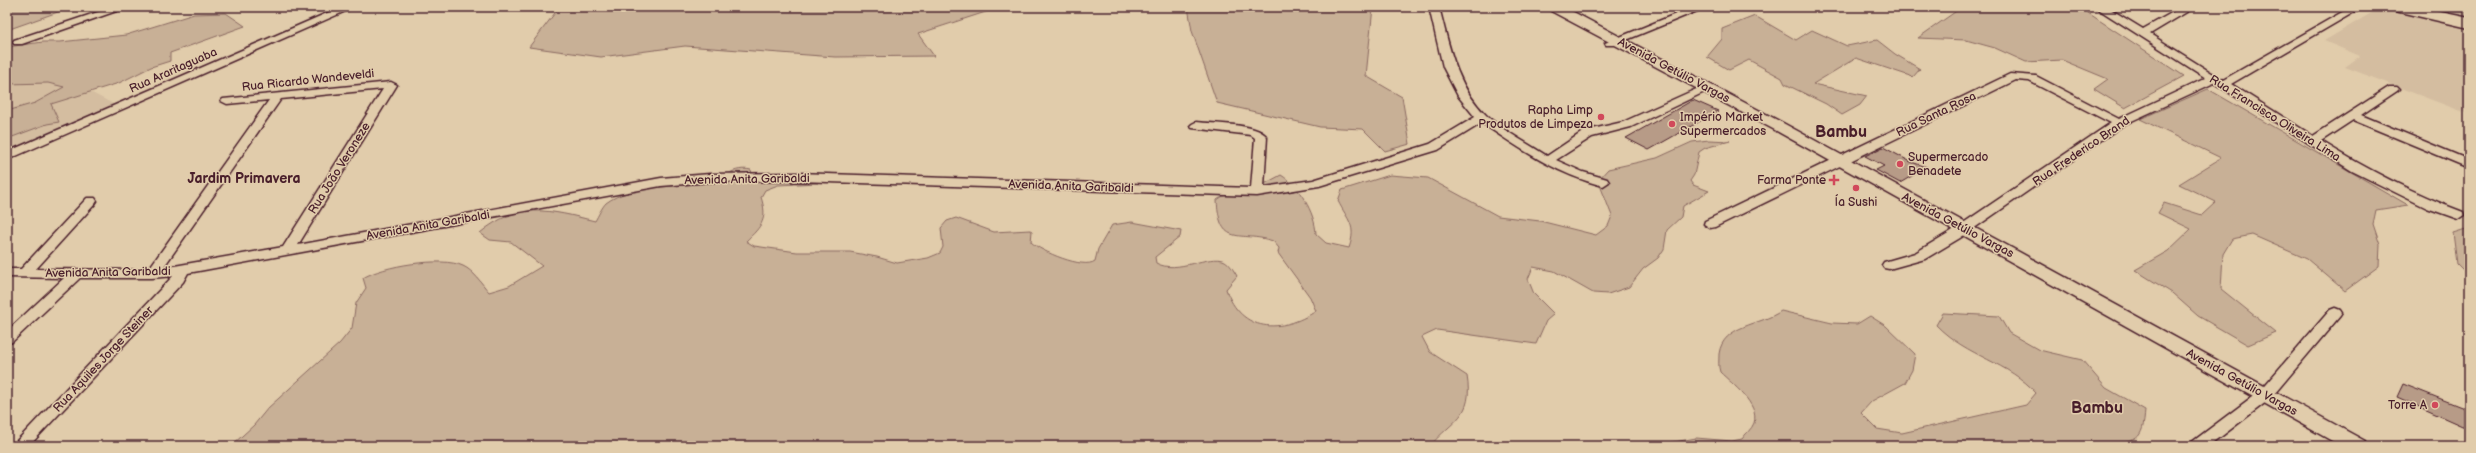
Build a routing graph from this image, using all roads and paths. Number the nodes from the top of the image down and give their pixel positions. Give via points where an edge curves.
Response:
1 (123, 7) edge
2 (1702, 7) edge
3 (2100, 7) edge
4 (2190, 7) edge
5 (2358, 7) edge
6 (2396, 7) edge
7 (346, 8) edge
8 (1436, 8) edge
9 (1554, 9) edge
10 (2430, 10) edge
11 (2469, 23) edge
12 (2142, 34) junction
13 (18, 42) dead end
14 (1614, 42) junction
15 (2218, 82) junction
16 (391, 85) joint
17 (1702, 89) junction
18 (2393, 89) dead end
19 (277, 97) junction
20 (227, 101) dead end
21 (2352, 116) junction
22 (1482, 118) junction
23 (2119, 123) junction
24 (1196, 126) dead end
25 (2312, 142) junction
26 (7, 156) edge
27 (1547, 160) junction
28 (1837, 163) junction
29 (2469, 164) edge
30 (1603, 182) dead end
31 (1257, 192) junction
32 (90, 201) dead end
33 (2458, 215) dead end
34 (1710, 224) dead end
35 (1960, 232) junction
36 (287, 251) junction
37 (1888, 265) dead end
38 (183, 270) junction
39 (7, 273) edge
40 (25, 273) junction
41 (77, 273) junction
42 (152, 274) junction
43 (2335, 313) dead end
44 (7, 339) edge
45 (2261, 398) junction
46 (20, 446) edge
47 (2198, 446) edge
48 (2337, 446) edge
49 (2358, 446) edge

1 - 13 street
2 - 14 street
3 - 12 street, Rua Francisco Oliveira Lima
4 - 12 street
5 - 15 street, Rua Frederico Brand
6 - 10 main road
7 - 26 street, Rua Araritaguaba
8 - 22 street via 1449,67 1464,96
9 - 14 street, Avenida Getúlio Vargas
10 - 11 main road
12 - 15 street, Rua Francisco Oliveira Lima
14 - 17 street, Avenida Getúlio Vargas
15 - 23 street, Rua Frederico Brand
15 - 25 street, Rua Francisco Oliveira Lima
16 - 19 street, Rua Ricardo Wandeveldi
16 - 36 street, Rua João Veroneze
17 - 27 street via 1627,125 1588,134
17 - 28 street, Avenida Getúlio Vargas
18 - 21 street
19 - 20 street, Rua Ricardo Wandeveldi
19 - 42 street
21 - 25 street
21 - 29 street
22 - 27 street
22 - 31 street, Avenida Anita Garibaldi via 1434,147 1314,183
23 - 28 street, Rua Santa Rosa via 2032,78 2014,76
23 - 35 street, Rua Frederico Brand
24 - 31 street via 1254,132 1261,137
25 - 33 street, Rua Francisco Oliveira Lima via 2388,184
27 - 30 street
28 - 34 street, Rua Santa Rosa
28 - 35 street, Avenida Getúlio Vargas
31 - 36 street, Avenida Anita Garibaldi via 797,177 710,178 661,182
32 - 40 street
35 - 37 street, Rua Frederico Brand via 1920,256
35 - 45 street, Avenida Getúlio Vargas
36 - 38 street, Avenida Anita Garibaldi
38 - 42 street, Avenida Anita Garibaldi
38 - 46 street, Rua Aquiles Jorge Steiner
39 - 40 street, Avenida Anita Garibaldi
40 - 41 street, Avenida Anita Garibaldi
41 - 42 street, Avenida Anita Garibaldi
41 - 44 street
43 - 45 street
45 - 47 street
45 - 48 street, Avenida Getúlio Vargas
45 - 49 street, Avenida Getúlio Vargas

